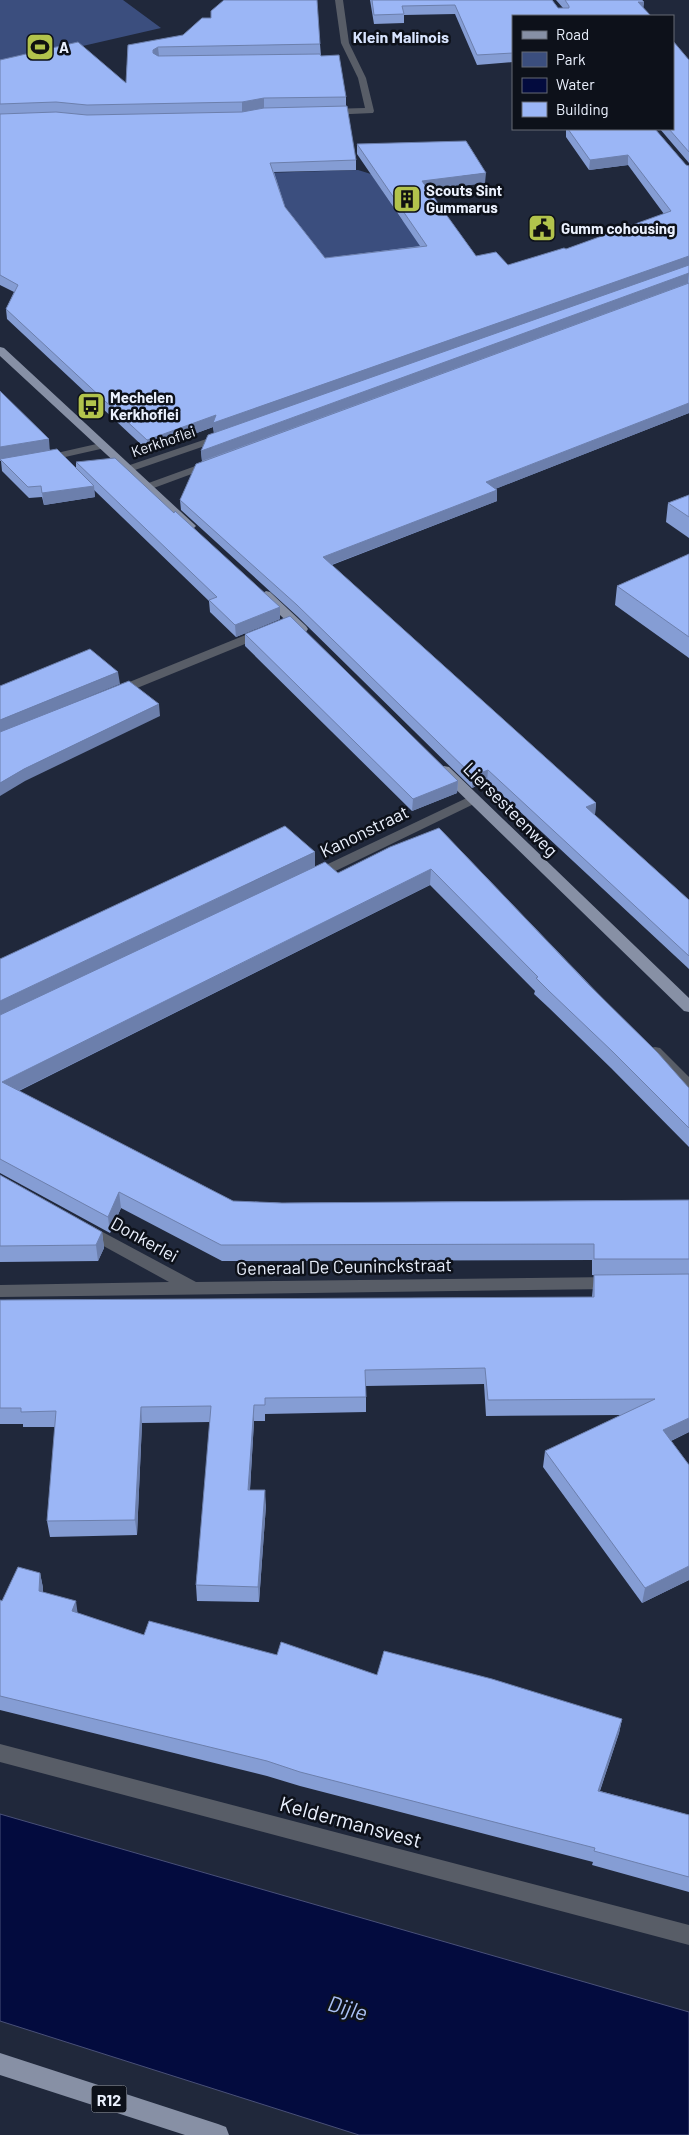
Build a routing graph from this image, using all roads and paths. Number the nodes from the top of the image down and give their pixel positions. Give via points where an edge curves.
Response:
1 (339, 0) edge
2 (322, 112) edge
3 (0, 350) edge
4 (232, 433) edge
5 (101, 446) junction
6 (36, 461) edge
7 (219, 461) edge
8 (128, 469) junction
9 (147, 487) junction
10 (198, 533) edge
11 (256, 586) edge
12 (283, 623) junction
13 (313, 640) edge
14 (100, 698) edge
15 (438, 764) edge
16 (473, 799) junction
17 (302, 882) edge
18 (689, 1007) edge
19 (647, 1044) edge
20 (689, 1086) edge
21 (67, 1218) edge
22 (630, 1283) edge
23 (192, 1288) junction
24 (0, 1291) edge
25 (0, 1753) edge
26 (689, 1935) edge
27 (0, 2064) edge
28 (218, 2135) edge

1 - 2 street via 347,58 362,78 370,111
3 - 5 main road
4 - 8 street, Kerkhoflei
5 - 6 street
5 - 8 main road
7 - 9 street
8 - 9 main road
9 - 10 main road
11 - 12 main road
12 - 13 main road
12 - 14 street
15 - 16 main road, Liersesteenweg
16 - 17 street, Kanonstraat via 430,825
16 - 18 main road, Liersesteenweg
19 - 20 street
21 - 23 street, Donkerlei
22 - 23 street, Generaal De Ceuninckstraat
23 - 24 street, Generaal De Ceuninckstraat
25 - 26 street, Keldermansvest
27 - 28 main road, R12

